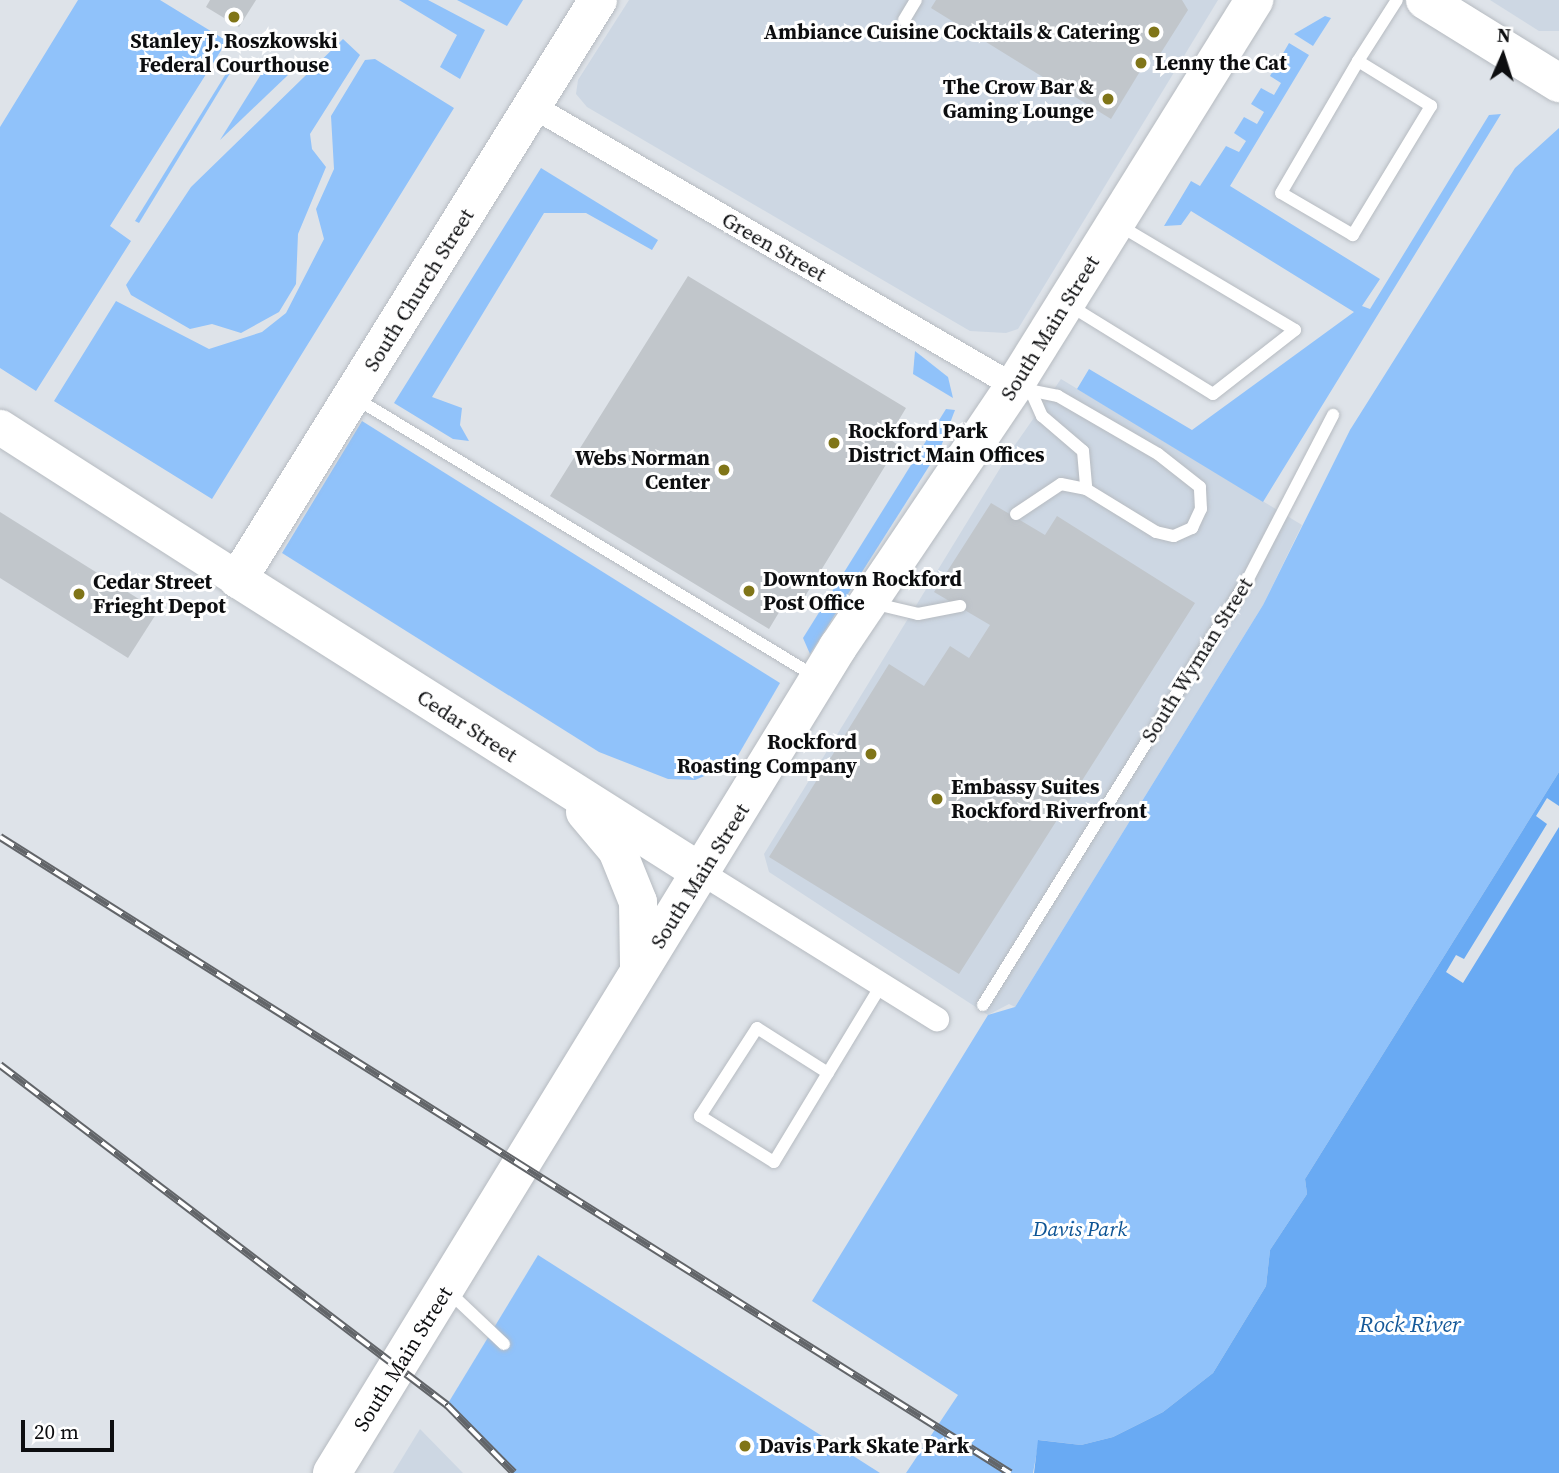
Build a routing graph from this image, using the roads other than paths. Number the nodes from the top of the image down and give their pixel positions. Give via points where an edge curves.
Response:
1 (598, 0) edge
2 (916, 0) edge
3 (1254, 0) edge
4 (1396, 0) edge
5 (1425, 0) edge
6 (904, 20) dead end
7 (1358, 61) junction
8 (1559, 83) edge
9 (534, 107) junction
10 (1116, 223) junction
11 (1066, 303) junction
12 (1023, 391) junction
13 (352, 397) junction
14 (1334, 415) dead end
15 (0, 427) edge
16 (1086, 489) junction
17 (1016, 514) dead end
18 (238, 579) junction
19 (869, 602) junction
20 (960, 606) dead end
21 (819, 679) junction
22 (565, 789) junction
23 (702, 873) junction
24 (638, 977) junction
25 (882, 984) junction
26 (983, 1005) dead end
27 (937, 1019) dead end
28 (828, 1073) junction
29 (447, 1290) junction
30 (504, 1344) dead end
31 (332, 1473) edge

1 - 9 main road, South Church Street
2 - 6 lane
3 - 10 main road, South Main Street
4 - 7 lane
5 - 8 main road
7 - 7 lane via 1281,193 1353,235 1431,106
9 - 12 street, Green Street
9 - 13 main road, South Church Street
10 - 11 main road, South Main Street
10 - 11 lane via 1295,330 1213,394
11 - 12 main road, South Main Street
12 - 16 lane via 1042,416 1083,451
12 - 16 lane via 1058,396 1158,454 1200,487 1201,509 1192,528 1174,536 1156,532
12 - 19 main road, South Main Street
13 - 18 main road, South Church Street
13 - 21 lane
14 - 26 lane, South Wyman Street via 1248,579
15 - 18 street, Cedar Street
16 - 17 lane via 1061,484 1044,490
18 - 22 main road, Cedar Street
19 - 20 lane via 918,614
19 - 21 main road, South Main Street
21 - 23 main road, South Main Street
22 - 23 main road, Cedar Street
22 - 24 main road via 617,850 631,884 642,915
23 - 24 main road, South Main Street
23 - 25 street, Cedar Street
24 - 29 main road, South Main Street
25 - 27 street, Cedar Street
25 - 28 lane
28 - 28 lane via 775,1162 700,1116 757,1028
29 - 30 lane
29 - 31 main road, South Main Street

